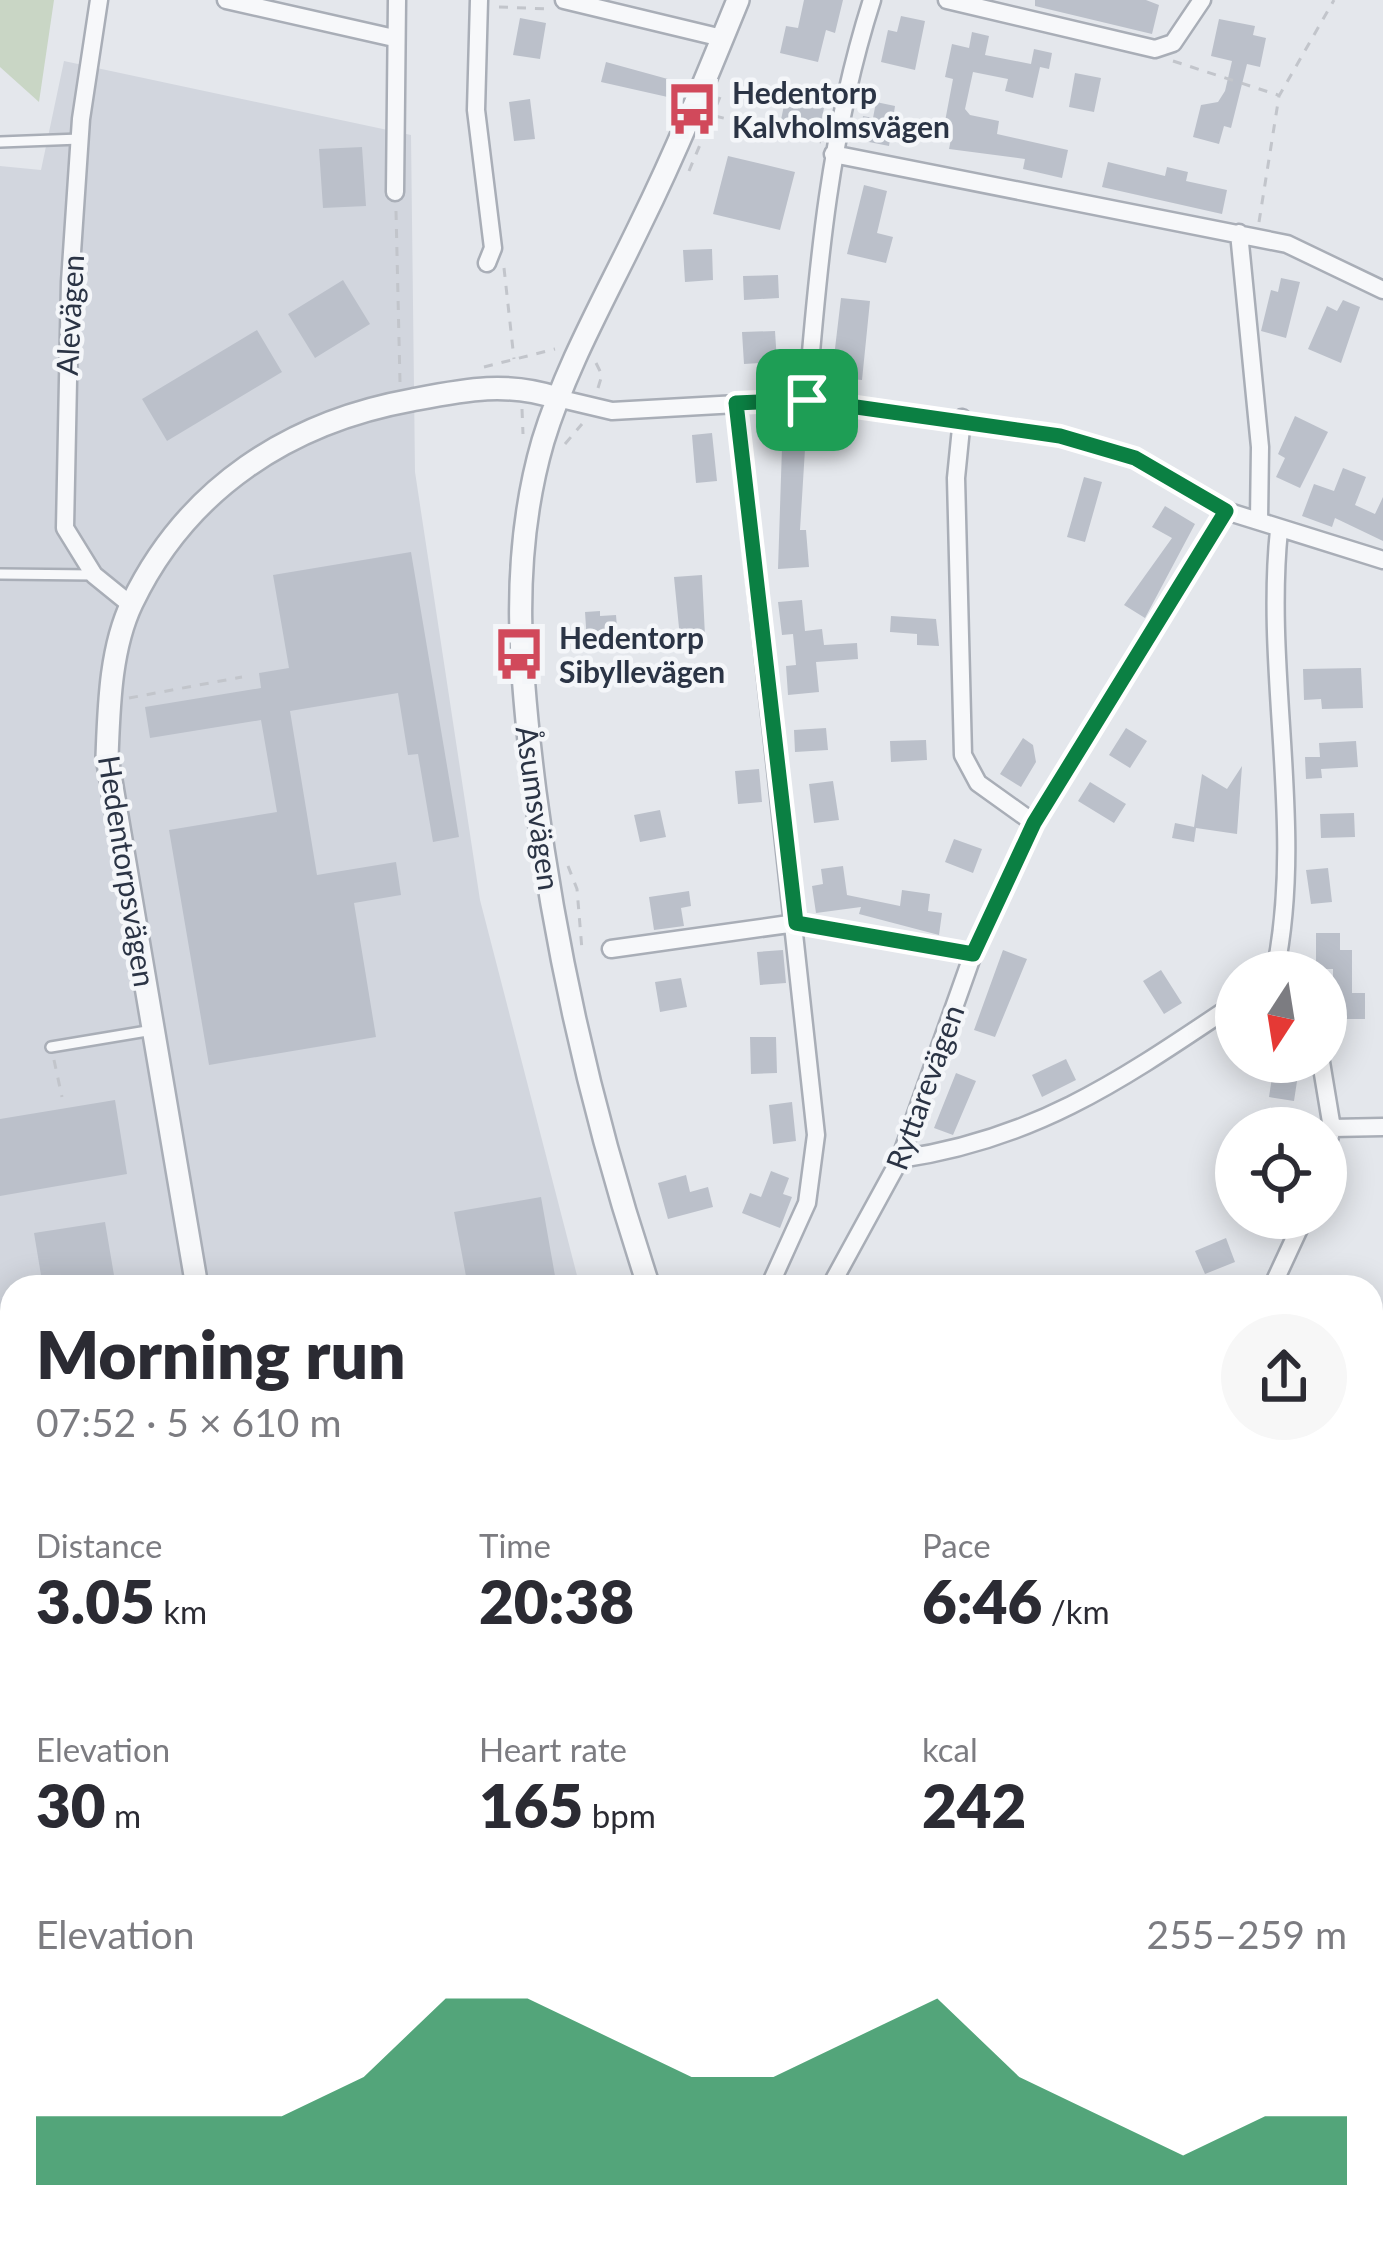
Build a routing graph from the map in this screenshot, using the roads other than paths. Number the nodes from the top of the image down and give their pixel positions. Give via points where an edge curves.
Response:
1 (99, 0) edge
2 (226, 0) edge
3 (397, 0) edge
4 (737, 0) edge
5 (872, 0) edge
6 (947, 0) edge
7 (1202, 0) edge
8 (563, 5) edge
9 (614, 5) edge
10 (485, 7) edge
11 (394, 38) junction
12 (722, 38) junction
13 (80, 139) junction
14 (0, 142) edge
15 (834, 150) junction
16 (395, 192) road end
17 (1248, 235) junction
18 (495, 261) road end
19 (1383, 290) edge
20 (557, 398) junction
21 (807, 400) junction
22 (736, 403) junction
23 (962, 418) junction
24 (1226, 511) junction
25 (1259, 520) junction
26 (1279, 530) junction
27 (1383, 560) edge
28 (0, 574) edge
29 (94, 575) junction
30 (131, 605) junction
31 (1034, 823) junction
32 (796, 923) junction
33 (611, 949) dead end
34 (1277, 951) edge
35 (973, 954) junction
36 (1215, 1017) edge
37 (153, 1030) junction
38 (52, 1047) road end
39 (1347, 1127) edge
40 (1383, 1127) edge
41 (900, 1159) junction
42 (1294, 1239) edge
43 (195, 1275) edge
44 (646, 1275) edge
45 (774, 1275) edge
46 (837, 1275) edge
47 (1278, 1275) edge

1 - 13 street, Alevägen
2 - 11 street
3 - 11 street
4 - 12 street, Åsumsvägen
5 - 15 street
6 - 7 street via 1155,49 1173,43
8 - 9 street
9 - 12 street
10 - 18 street via 476,110
11 - 16 street
12 - 20 street, Åsumsvägen
13 - 14 lane
13 - 29 street, Alevägen via 63,423 65,528
15 - 17 street
15 - 21 street
17 - 19 street via 1317,256
17 - 25 street
20 - 22 street via 612,411
20 - 30 street, Hedentorpsvägen via 482,387 349,413 303,431 204,501
20 - 44 street, Åsumsvägen via 526,519 519,654 579,1046
21 - 22 street
21 - 23 street
22 - 32 street
23 - 24 street via 1135,458
23 - 31 street via 956,478 963,755 978,783
24 - 25 street
24 - 31 street, Ryttarevägen
25 - 26 street
26 - 27 street
26 - 34 street via 1284,894
28 - 29 lane
29 - 30 street, Alevägen
30 - 37 street, Hedentorpsvägen via 106,757
31 - 35 street, Ryttarevägen
32 - 33 street
32 - 35 street
32 - 45 street via 816,1136 807,1203
35 - 41 street, Ryttarevägen
36 - 41 street via 1090,1100 1030,1127
37 - 38 lane
37 - 43 street, Hedentorpsvägen
39 - 40 street
41 - 46 street, Ryttarevägen
42 - 47 street

